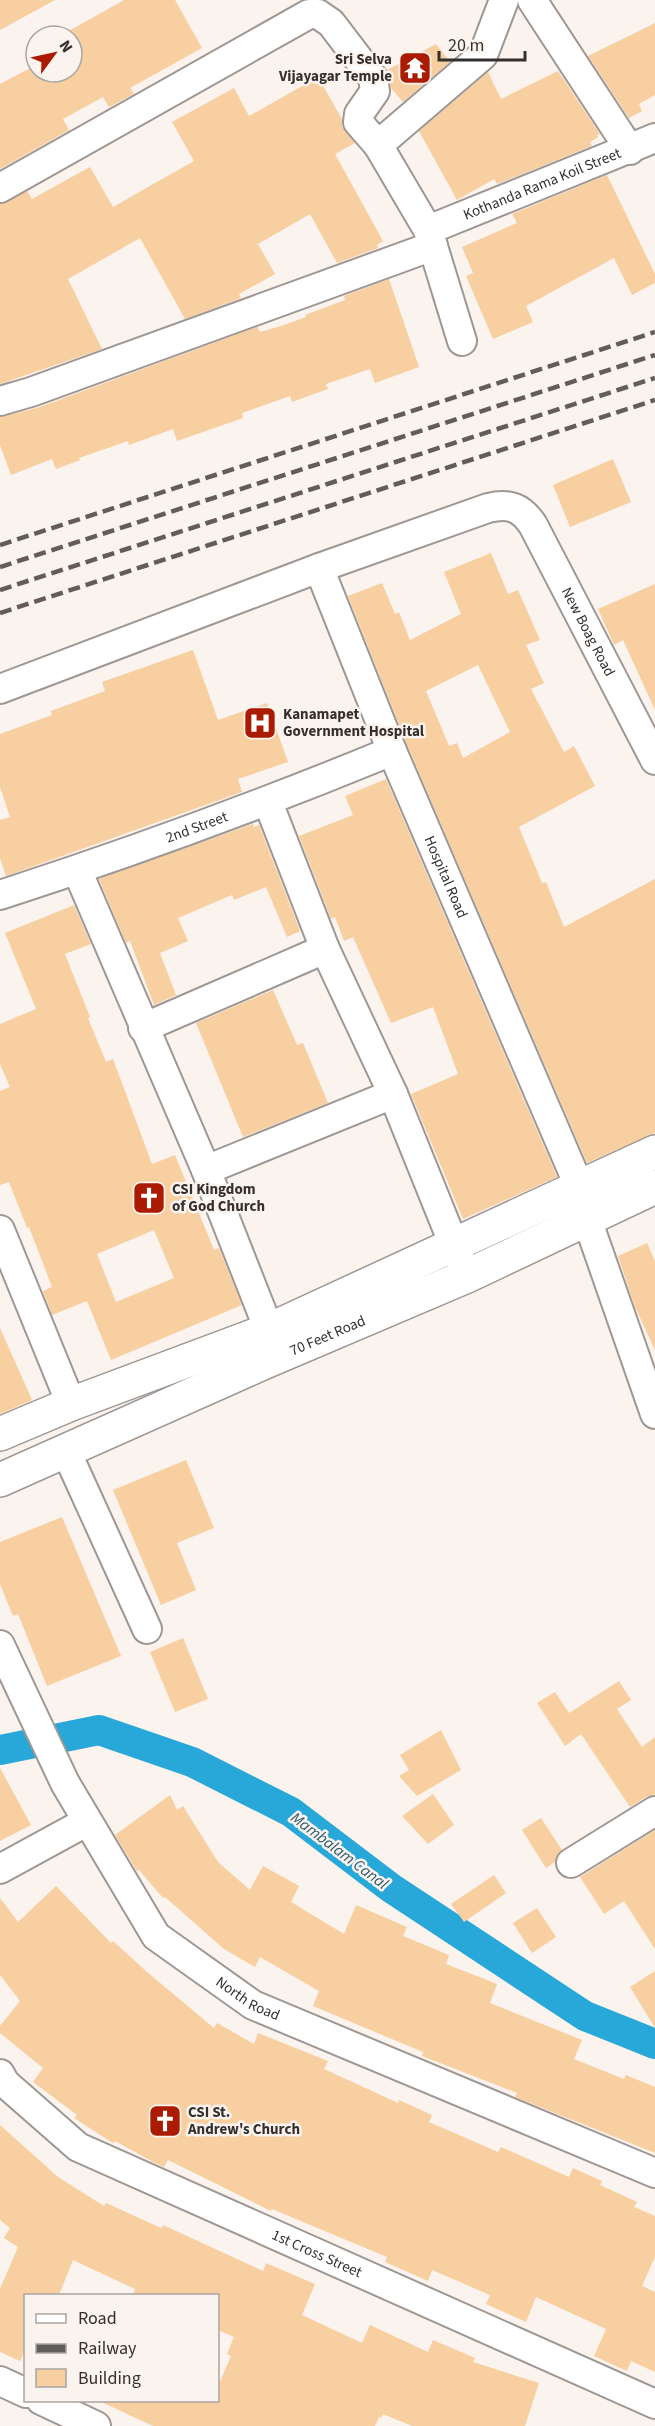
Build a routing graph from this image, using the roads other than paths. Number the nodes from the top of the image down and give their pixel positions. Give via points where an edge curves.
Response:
1 (504, 0) edge
2 (532, 0) edge
3 (642, 144) edge
4 (378, 146) junction
5 (0, 188) edge
6 (430, 238) junction
7 (462, 341) dead end
8 (0, 401) edge
9 (319, 568) junction
10 (0, 689) edge
11 (392, 751) junction
12 (655, 760) edge
13 (268, 802) junction
14 (77, 870) junction
15 (0, 895) edge
16 (325, 949) junction
17 (143, 1028) junction
18 (393, 1094) junction
19 (655, 1152) edge
20 (206, 1170) junction
21 (579, 1186) junction
22 (655, 1188) edge
23 (587, 1219) junction
24 (0, 1230) edge
25 (453, 1244) junction
26 (467, 1276) junction
27 (269, 1330) junction
28 (71, 1404) junction
29 (655, 1414) edge
30 (0, 1434) edge
31 (66, 1452) junction
32 (0, 1480) edge
33 (147, 1629) dead end
34 (0, 1645) edge
35 (655, 1811) edge
36 (86, 1822) junction
37 (571, 1863) dead end
38 (0, 1869) edge
39 (0, 2074) edge
40 (655, 2173) edge
41 (0, 2381) edge
42 (24, 2392) edge
43 (45, 2402) edge
44 (655, 2404) edge
45 (96, 2426) edge

1 - 4 street via 483,55
2 - 3 street
3 - 6 street, Kothanda Rama Koil Street
4 - 5 street via 358,122 375,91 375,82 331,23 318,14 309,14
4 - 6 street
6 - 7 street
6 - 8 street, Kothanda Rama Koil Street
9 - 10 street
9 - 11 street, Hospital Road
9 - 12 street, New Boag Road via 488,508 518,508 533,525
11 - 13 street, 2nd Street
11 - 21 street, Hospital Road
13 - 14 street, 2nd Street
13 - 16 street
14 - 15 street, 2nd Street
14 - 17 street
16 - 17 street
16 - 18 street
17 - 20 street
18 - 20 street
18 - 25 street
19 - 21 main road
20 - 27 street
21 - 23 street, Hospital Road
21 - 25 main road
22 - 23 main road, 70 Feet Road
23 - 26 main road, 70 Feet Road
23 - 29 street
24 - 28 street
25 - 26 street
25 - 27 main road
26 - 31 main road, 70 Feet Road
27 - 28 main road
28 - 30 main road
31 - 32 main road, 70 Feet Road
31 - 33 street
34 - 36 street, North Road
35 - 37 street
36 - 38 street
36 - 40 street, North Road via 156,1936 253,2005
39 - 44 street, 1st Cross Street via 78,2147
41 - 42 street
43 - 45 street

